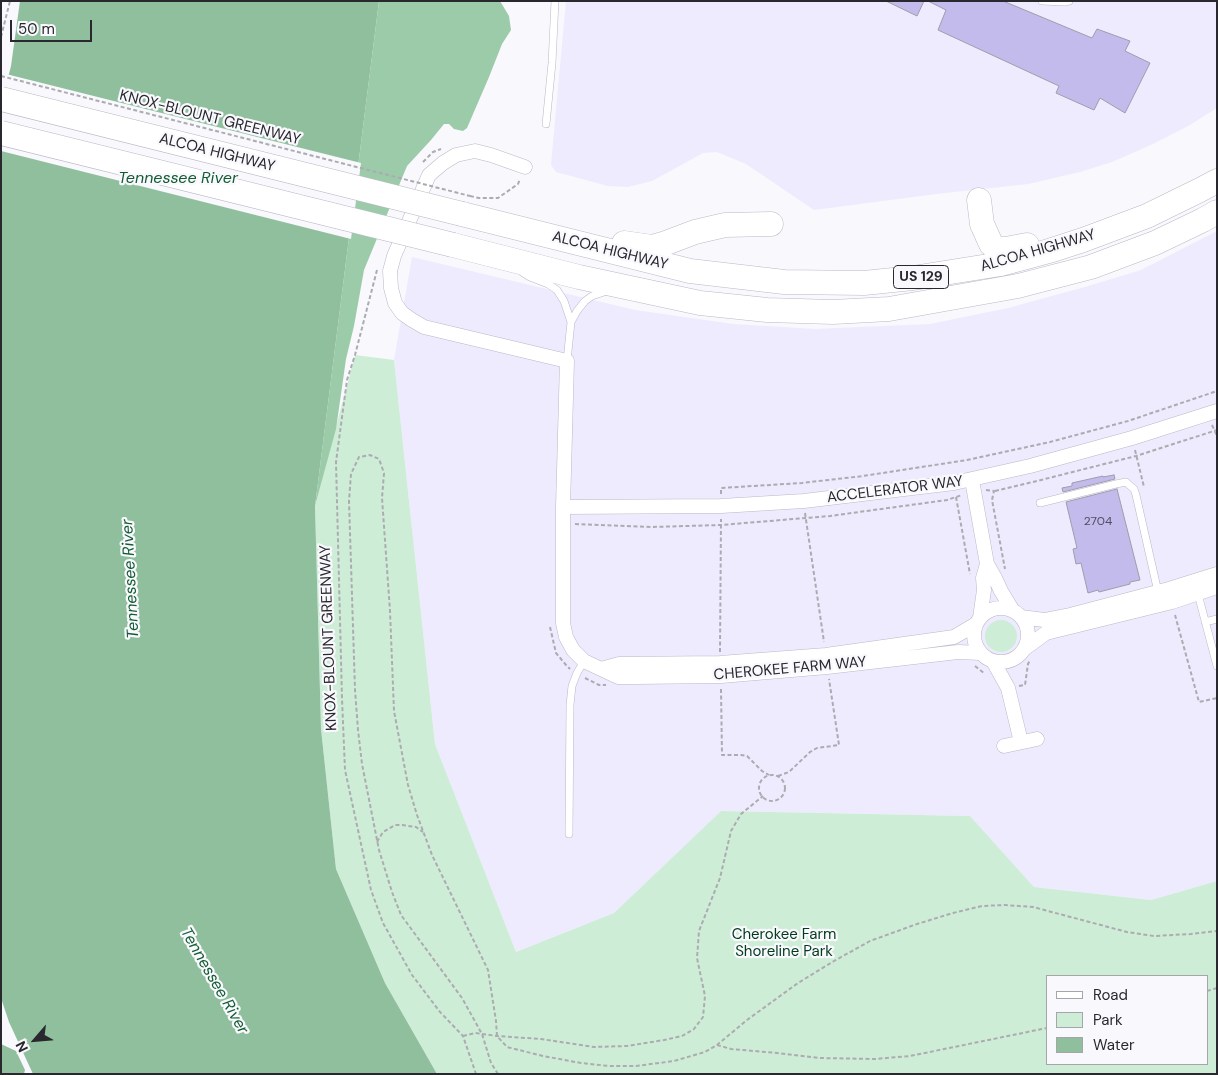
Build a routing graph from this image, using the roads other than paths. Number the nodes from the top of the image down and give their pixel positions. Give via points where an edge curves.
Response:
1 (555, 1) edge
2 (1042, 1) edge
3 (1069, 1) edge
4 (1, 99) edge
5 (546, 124) dead end
6 (1, 133) edge
7 (525, 168) road end
8 (1217, 170) edge
9 (1217, 180) edge
10 (979, 200) dead end
11 (1217, 212) edge
12 (500, 223) junction
13 (771, 224) dead end
14 (497, 256) junction
15 (622, 286) junction
16 (571, 322) junction
17 (567, 362) junction
18 (1217, 411) edge
19 (973, 486) junction
20 (1040, 503) dead end
21 (563, 507) junction
22 (987, 564) junction
23 (1217, 574) edge
24 (1217, 588) edge
25 (1158, 592) junction
26 (1198, 594) junction
27 (1017, 614) junction
28 (1217, 619) edge
29 (978, 621) junction
30 (1205, 622) junction
31 (1021, 652) junction
32 (980, 653) junction
33 (1215, 653) edge
34 (584, 661) junction
35 (993, 661) junction
36 (1217, 666) edge
37 (721, 669) junction
38 (1008, 688) junction
39 (1037, 738) dead end
40 (1021, 742) junction
41 (1004, 746) dead end
42 (569, 834) dead end

1 - 5 lane
2 - 3 lane
4 - 12 highway, ALCOA HIGHWAY / US 129, bridge via 466,205
6 - 14 highway, ALCOA HIGHWAY / US 129, bridge
7 - 17 street via 475,151 443,162 429,175 394,256 390,271 391,288 402,313 424,327
8 - 10 highway via 1088,226 1006,249 998,249 991,244 982,224
9 - 12 highway, ALCOA HIGHWAY / US 129 via 1146,216 1049,251 1001,264 864,283 784,282 690,271
11 - 15 highway, ALCOA HIGHWAY / US 129 via 1155,243 1091,267 1018,286 889,309 833,312 767,310 700,303
12 - 13 highway via 520,219 616,242 652,247 725,225
14 - 15 highway, ALCOA HIGHWAY / US 129
14 - 16 lane, CHEROKEE FARM WAY via 556,290 564,301
15 - 16 lane, CHEROKEE FARM WAY via 592,296
16 - 17 lane, CHEROKEE FARM WAY
17 - 21 street, CHEROKEE FARM WAY
18 - 19 street, ACCELERATOR WAY
19 - 21 street, ACCELERATOR WAY via 944,484 804,501 721,506
19 - 22 street
20 - 25 lane via 1126,482 1136,495
21 - 34 street, CHEROKEE FARM WAY via 562,623 573,650
22 - 27 street
22 - 29 street
23 - 25 street
24 - 26 street
25 - 27 street via 1044,620
26 - 30 lane
26 - 31 street via 1046,634
27 - 29 street via 996,609
27 - 31 street via 1028,632
28 - 30 lane
29 - 32 street via 974,639
29 - 37 street, CHEROKEE FARM WAY via 954,637
30 - 33 lane
31 - 35 street via 1011,661
31 - 38 street
32 - 35 street
32 - 37 street, CHEROKEE FARM WAY via 958,652 827,667
33 - 36 lane
34 - 37 street, CHEROKEE FARM WAY via 618,677
34 - 42 lane via 572,686 570,705
35 - 38 street
38 - 40 street
39 - 40 street
40 - 41 street

